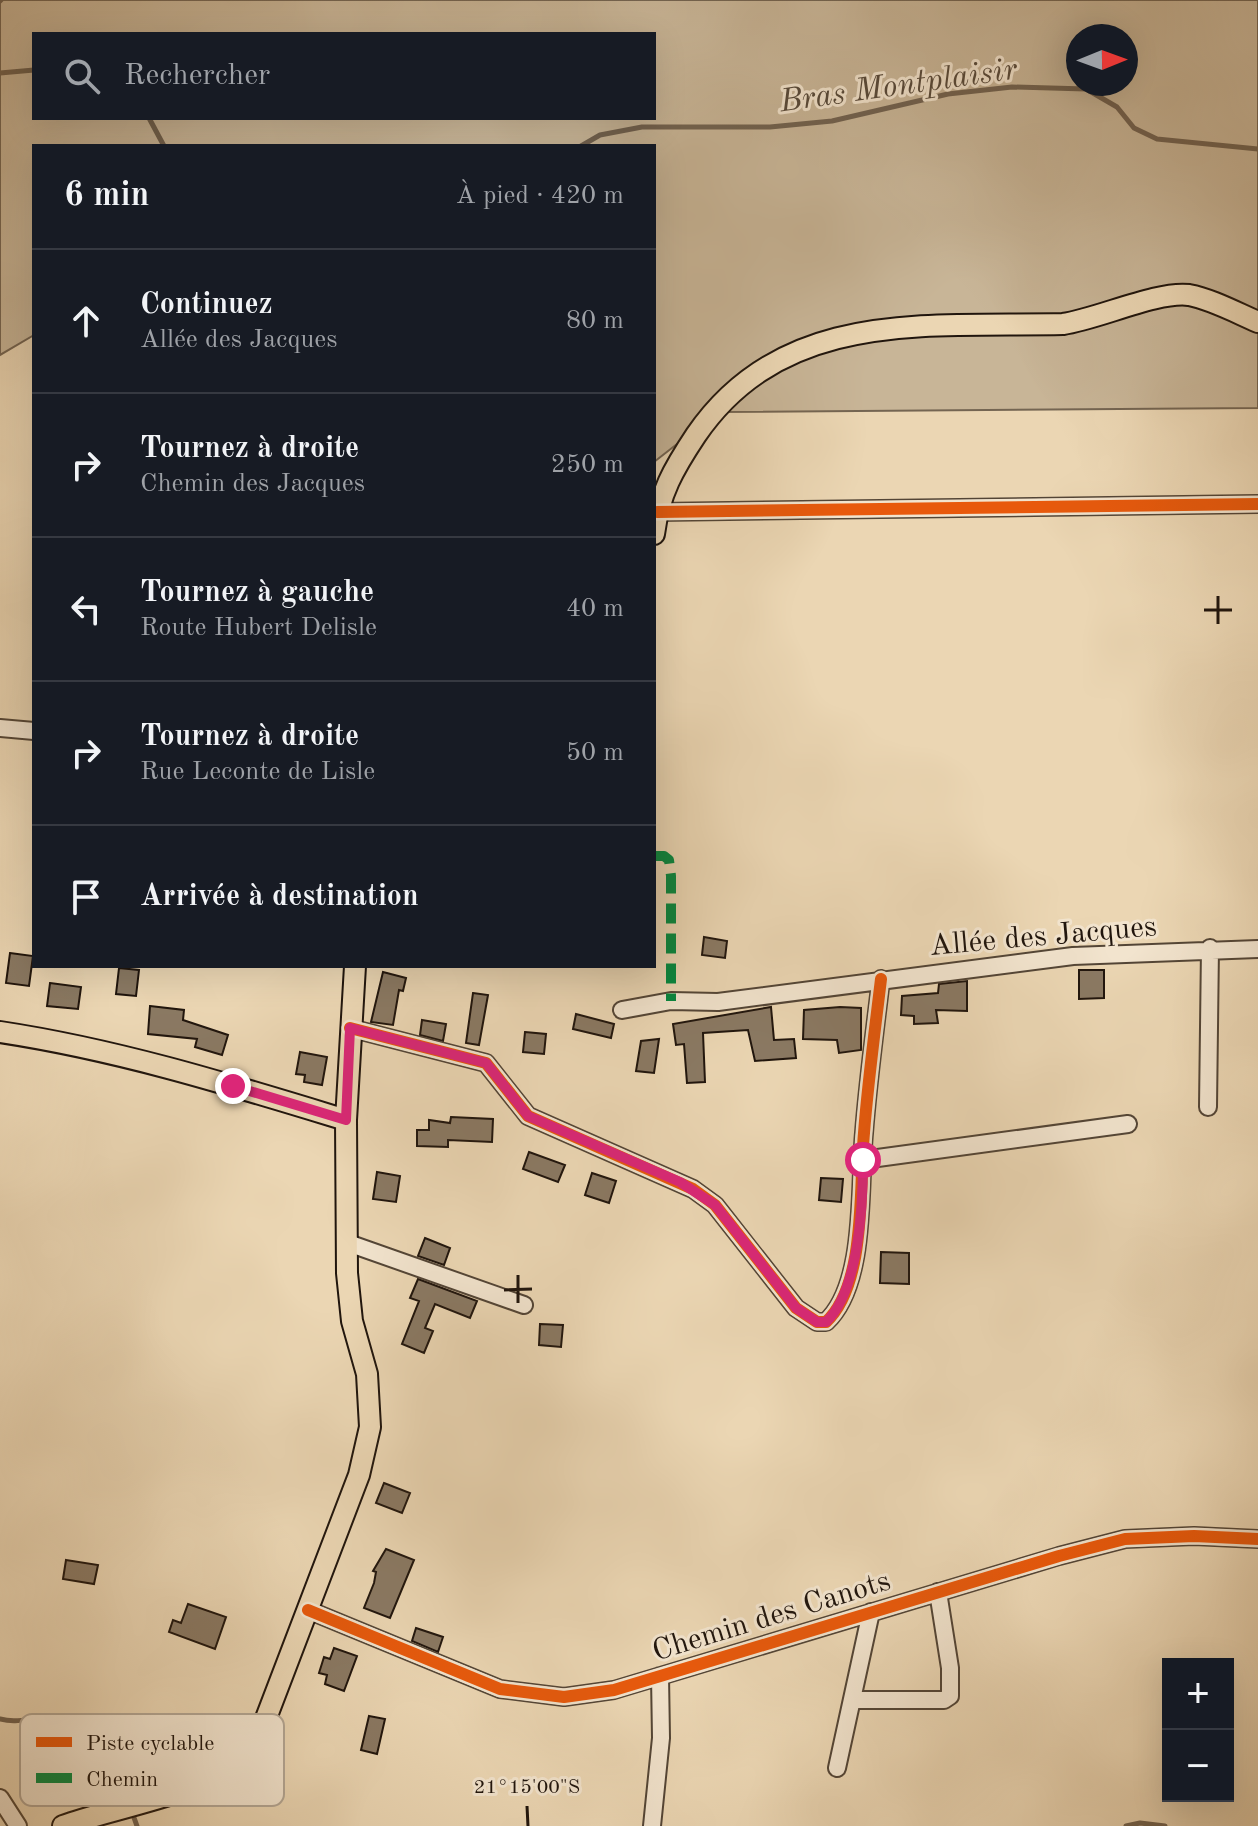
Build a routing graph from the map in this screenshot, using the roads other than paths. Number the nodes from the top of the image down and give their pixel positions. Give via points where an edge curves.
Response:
1 (1258, 322) edge
2 (1258, 504) edge
3 (657, 512) junction
4 (656, 519) edge
5 (0, 728) edge
6 (32, 731) edge
7 (1210, 948) junction
8 (1258, 949) edge
9 (355, 968) edge
10 (881, 979) junction
11 (622, 1010) dead end
12 (350, 1028) junction
13 (0, 1032) edge
14 (1208, 1107) dead end
15 (346, 1120) junction
16 (1128, 1124) dead end
17 (863, 1160) junction
18 (348, 1243) junction
19 (524, 1305) dead end
20 (1258, 1539) edge
21 (938, 1592) junction
22 (308, 1610) junction
23 (871, 1612) junction
24 (660, 1676) junction
25 (852, 1700) junction
26 (268, 1714) edge
27 (837, 1768) dead end
28 (0, 1798) edge
29 (126, 1806) edge
30 (71, 1823) edge
31 (18, 1826) edge
32 (652, 1826) edge

1 - 3 main road via 1189,295 1166,296 1063,324 897,325 814,343 743,383 713,410 668,477
2 - 3 street
3 - 4 main road
5 - 6 street
7 - 8 street, Allée des Jacques
7 - 10 street, Allée des Jacques via 1073,956
7 - 14 street
9 - 12 main road
10 - 11 street, Allée des Jacques
10 - 17 street
12 - 15 main road
12 - 17 street via 486,1063 528,1116 693,1189 715,1205 796,1308 817,1322 826,1322 844,1302 863,1195
13 - 15 main road via 156,1063
15 - 18 main road
16 - 17 street
18 - 19 street
18 - 22 main road via 349,1297 367,1374 370,1427 359,1475
20 - 21 street, Chemin des Canots via 1125,1539
21 - 23 street, Chemin des Canots
21 - 25 street via 950,1696
22 - 24 street, Chemin des Canots via 500,1689 564,1697
22 - 26 main road
23 - 24 street, Chemin des Canots
23 - 25 street
24 - 32 street via 661,1738
25 - 27 street
28 - 31 street
29 - 30 main road

